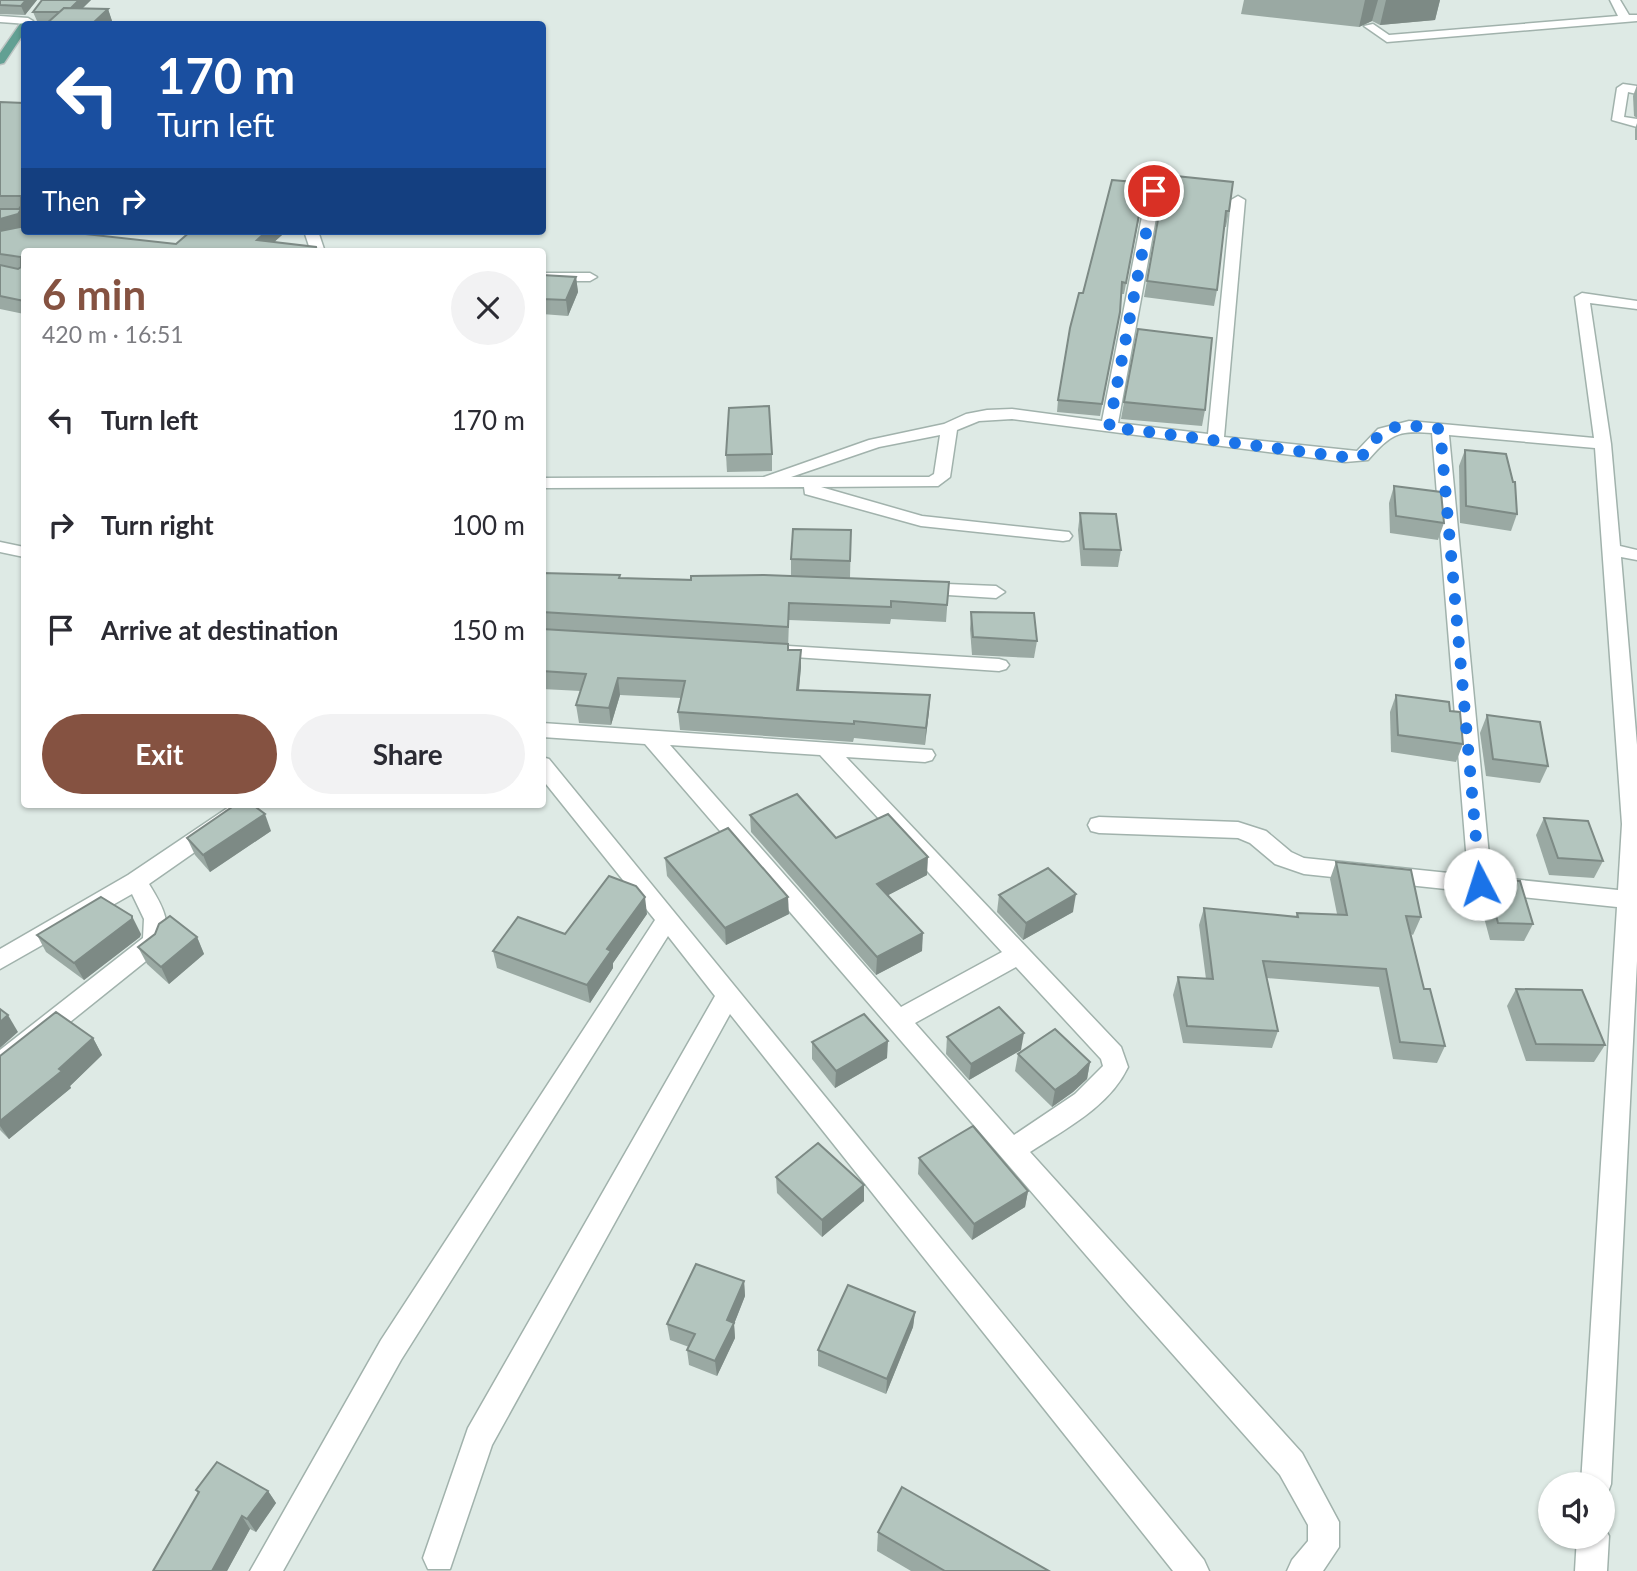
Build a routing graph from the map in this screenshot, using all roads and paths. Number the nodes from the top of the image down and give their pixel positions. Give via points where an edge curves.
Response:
1 (1617, 0) edge
2 (1630, 0) edge
3 (36, 10) edge
4 (0, 19) edge
5 (1631, 19) edge
6 (28, 21) edge
7 (21, 23) edge
8 (1369, 26) dead end
9 (21, 31) edge
10 (0, 61) edge
11 (1637, 90) edge
12 (1637, 122) edge
13 (1154, 191) dead end
14 (1238, 200) dead end
15 (546, 277) edge
16 (590, 277) dead end
17 (1637, 305) edge
18 (1109, 427) junction
19 (949, 428) junction
20 (1440, 429) junction
21 (1216, 440) junction
22 (1602, 444) junction
23 (546, 483) edge
24 (757, 483) junction
25 (789, 483) junction
26 (1063, 536) dead end
27 (0, 547) edge
28 (1611, 550) junction
29 (21, 551) edge
30 (1637, 555) edge
31 (900, 589) edge
32 (996, 592) dead end
33 (1627, 624) edge
34 (750, 650) edge
35 (999, 665) dead end
36 (546, 730) edge
37 (1631, 733) edge
38 (651, 737) junction
39 (826, 749) junction
40 (925, 755) dead end
41 (546, 769) edge
42 (243, 808) edge
43 (1635, 824) edge
44 (1099, 825) dead end
45 (136, 881) junction
46 (1480, 884) junction
47 (1629, 901) junction
48 (667, 919) junction
49 (1017, 955) junction
50 (0, 960) edge
51 (729, 995) junction
52 (899, 1020) junction
53 (0, 1064) edge
54 (1012, 1150) junction
55 (1597, 1472) edge
56 (1592, 1549) edge
57 (439, 1558) dead end
58 (266, 1571) edge
59 (1193, 1571) edge
60 (1303, 1571) edge
61 (1591, 1571) edge

1 - 2 street
1 - 5 street
3 - 6 main road
4 - 7 street
5 - 8 street via 1387,39
9 - 10 main road
11 - 12 street via 1623,88 1618,120
13 - 18 street
14 - 21 street
15 - 16 street
17 - 22 street via 1582,297
18 - 19 street via 988,414
18 - 21 street
19 - 24 street via 875,443
19 - 25 street via 943,472 937,481
20 - 21 street via 1392,428 1362,456 1354,457
20 - 22 street
20 - 46 street
22 - 28 street
23 - 24 street
24 - 25 street
25 - 26 street via 920,521
27 - 29 street
28 - 30 street
28 - 33 street
31 - 32 street
33 - 37 street
34 - 35 street
36 - 38 street
37 - 43 street
38 - 39 street
38 - 52 street
39 - 40 street
39 - 49 street
41 - 48 street
42 - 45 street
43 - 47 street
44 - 46 street via 1238,830 1260,836 1285,862
45 - 50 street
45 - 53 street via 156,919 158,933 153,943
46 - 47 street
47 - 55 street
48 - 51 street
48 - 58 street via 391,1349
49 - 52 street
49 - 54 street via 1103,1042 1116,1067 1097,1090
51 - 57 street via 478,1440
51 - 59 street
52 - 54 street
54 - 60 street via 1291,1464 1324,1522 1322,1547
56 - 61 street

